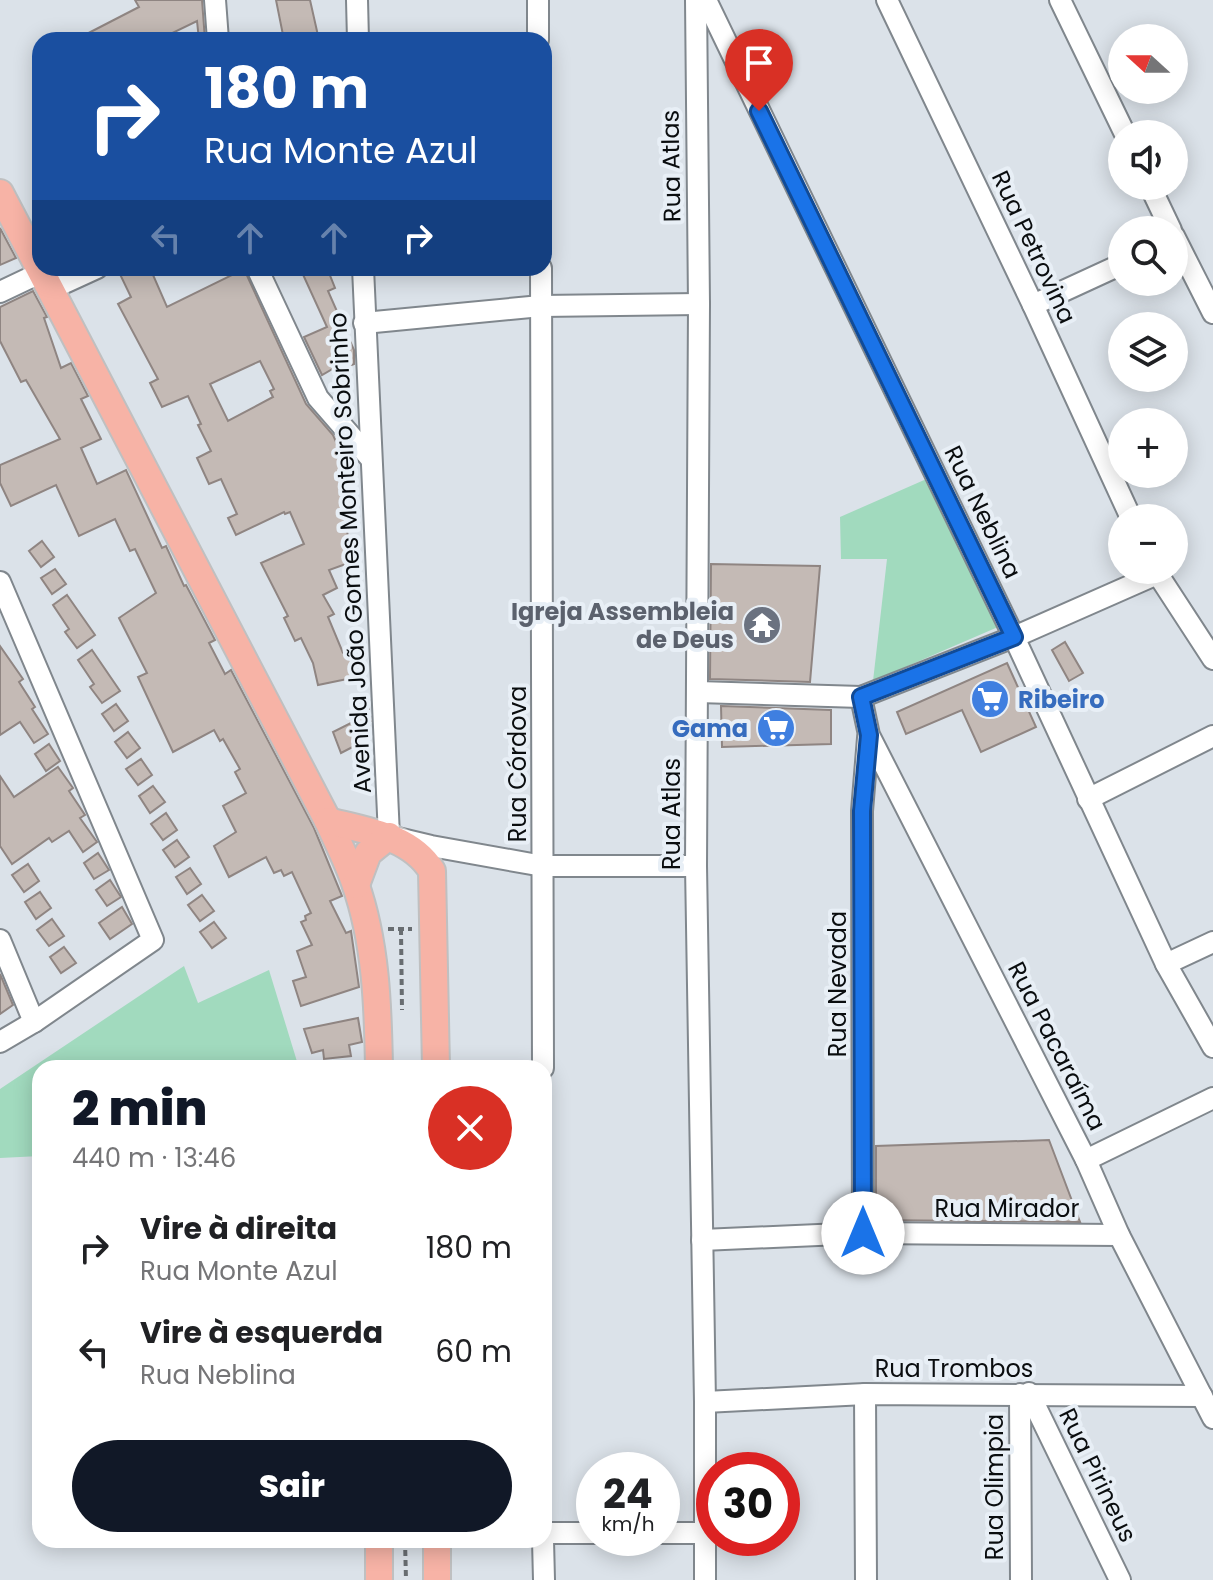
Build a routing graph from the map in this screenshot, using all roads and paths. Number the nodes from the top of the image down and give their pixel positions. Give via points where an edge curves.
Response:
1 (215, 0) edge
2 (357, 0) edge
3 (538, 0) edge
4 (696, 0) edge
5 (706, 0) edge
6 (887, 0) edge
7 (1060, 0) edge
8 (217, 32) edge
9 (358, 32) edge
10 (538, 32) edge
11 (1118, 120) edge
12 (0, 193) edge
13 (32, 258) edge
14 (1188, 264) edge
15 (1108, 270) edge
16 (41, 276) edge
17 (67, 276) edge
18 (261, 276) edge
19 (363, 276) edge
20 (541, 276) edge
21 (44, 282) junction
22 (0, 292) edge
23 (699, 304) junction
24 (1033, 305) junction
25 (541, 306) junction
26 (1213, 313) edge
27 (364, 323) junction
28 (371, 459) junction
29 (1125, 504) edge
30 (0, 582) edge
31 (1130, 584) edge
32 (1164, 584) edge
33 (5, 610) edge
34 (1014, 637) junction
35 (1213, 659) edge
36 (698, 692) junction
37 (861, 697) junction
38 (869, 735) junction
39 (1213, 736) edge
40 (1088, 799) junction
41 (328, 821) junction
42 (389, 836) junction
43 (543, 866) junction
44 (696, 866) junction
45 (356, 885) junction
46 (434, 928) junction
47 (401, 929) junction
48 (366, 930) junction
49 (0, 940) edge
50 (1213, 942) edge
51 (1166, 964) junction
52 (34, 1022) junction
53 (402, 1022) dead end
54 (0, 1042) edge
55 (1213, 1047) edge
56 (379, 1060) edge
57 (436, 1060) edge
58 (543, 1060) edge
59 (1213, 1098) edge
60 (1086, 1160) junction
61 (863, 1233) junction
62 (1119, 1235) junction
63 (702, 1240) junction
64 (865, 1394) junction
65 (1024, 1394) junction
66 (1202, 1396) junction
67 (705, 1402) junction
68 (1213, 1418) edge
69 (705, 1452) edge
70 (552, 1533) edge
71 (576, 1533) edge
72 (379, 1548) edge
73 (405, 1548) edge
74 (437, 1548) edge
75 (543, 1548) edge
76 (705, 1556) edge
77 (379, 1580) edge
78 (406, 1580) edge
79 (437, 1580) edge
80 (544, 1580) edge
81 (705, 1580) edge
82 (866, 1580) edge
83 (1021, 1580) edge
84 (1120, 1580) edge

1 - 8 street
2 - 9 street
3 - 10 street
4 - 23 street, Rua Atlas
5 - 34 street, Rua Neblina
6 - 24 street, Rua Petrovina
7 - 11 street
12 - 13 main road
14 - 26 street
15 - 24 street
16 - 21 main road
17 - 21 street
18 - 28 street via 318,398
19 - 27 street, Avenida João Gomes Monteiro Sobrinho
20 - 25 street, Rua Córdova
21 - 22 street
21 - 41 main road
23 - 25 street
23 - 36 street, Rua Atlas
24 - 29 street, Rua Petrovina
25 - 27 street
25 - 43 street, Rua Córdova
27 - 28 street, Avenida João Gomes Monteiro Sobrinho
28 - 42 street, Avenida João Gomes Monteiro Sobrinho
30 - 33 street
31 - 34 street
32 - 35 street
33 - 52 street via 153,940
34 - 37 street
34 - 40 street, Rua Neblina
36 - 37 street
36 - 44 street, Rua Atlas
37 - 38 street, Rua Pacaraíma
38 - 60 street, Rua Pacaraíma
38 - 61 street, Rua Nevada via 862,811
39 - 40 street
40 - 51 street, Rua Neblina
41 - 42 main road
41 - 45 main road
42 - 43 street
42 - 45 main road via 368,853
42 - 46 main road via 432,871
43 - 44 street
43 - 58 street, Rua Córdova
44 - 63 street, Rua Atlas
45 - 48 main road
46 - 47 path
46 - 57 main road
47 - 48 path
47 - 53 path
48 - 56 main road via 378,1000
49 - 52 street
50 - 51 street
51 - 55 street, Rua Neblina
52 - 54 street
59 - 60 street
60 - 62 street, Rua Pacaraíma
61 - 62 street, Rua Mirador
61 - 63 street, Rua Mirador
62 - 66 street, Rua Pacaraíma
63 - 67 street, Rua Atlas
64 - 65 street, Rua Trombos
64 - 67 street, Rua Trombos
64 - 82 street
65 - 66 street, Rua Trombos
65 - 83 street, Rua Olimpia
65 - 84 street, Rua Pirineus
66 - 68 street, Rua Pacaraíma
67 - 69 street, Rua Atlas
70 - 71 street
72 - 77 main road
73 - 78 path
74 - 79 main road
75 - 80 street
76 - 81 street, Rua Atlas

